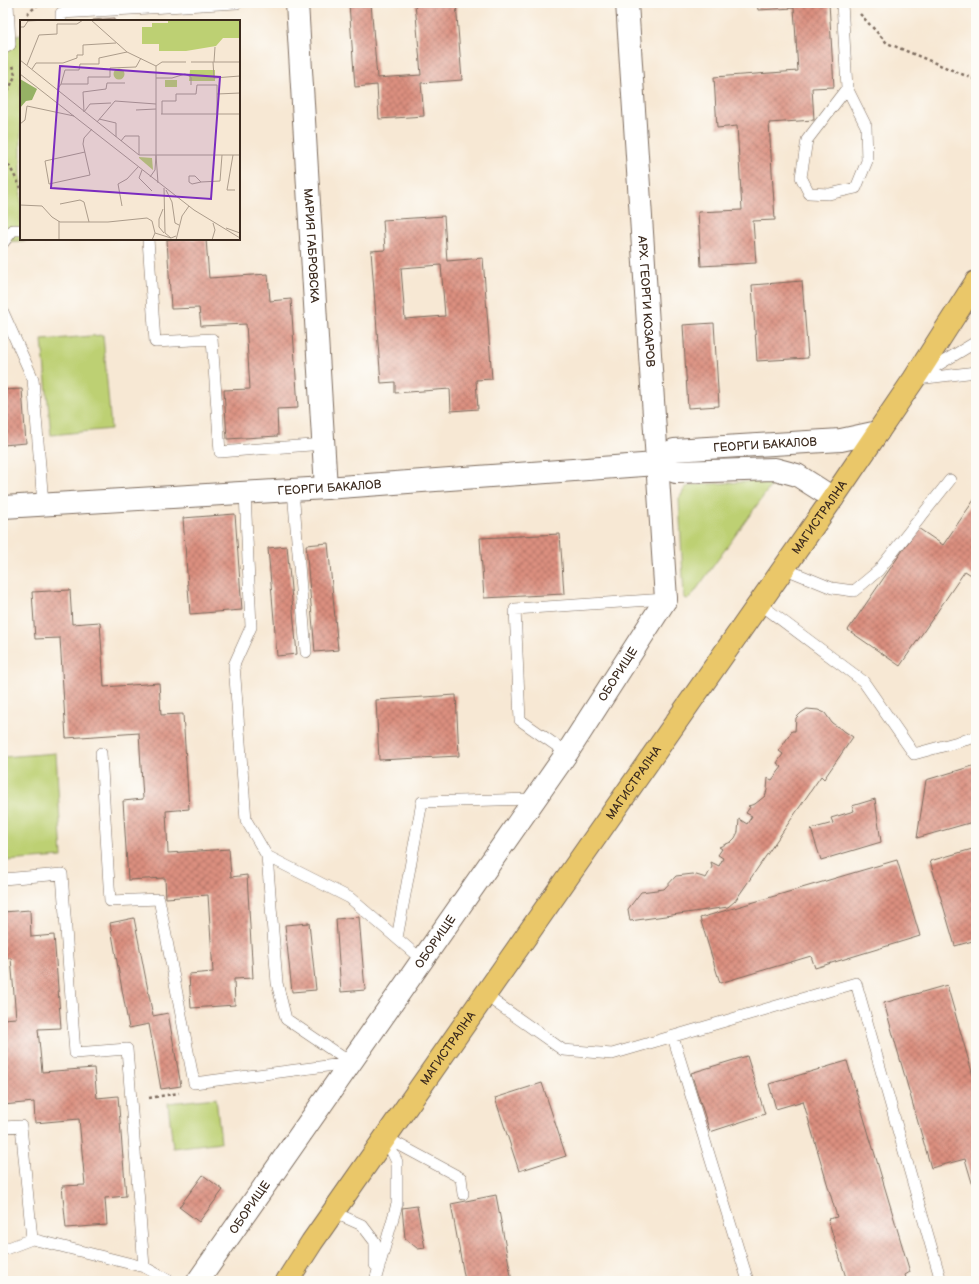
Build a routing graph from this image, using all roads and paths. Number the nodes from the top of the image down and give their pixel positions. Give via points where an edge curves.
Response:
1 (8, 3) edge
2 (40, 3) edge
3 (237, 3) edge
4 (297, 3) edge
5 (628, 3) edge
6 (842, 3) edge
7 (137, 6) edge
8 (855, 9) dead end
9 (25, 16) dead end
10 (61, 20) edge
11 (3, 48) edge
12 (976, 80) edge
13 (847, 88) junction
14 (3, 154) edge
15 (20, 186) edge
16 (20, 230) edge
17 (148, 240) edge
18 (3, 243) edge
19 (976, 282) edge
20 (3, 312) edge
21 (976, 342) edge
22 (976, 372) edge
23 (914, 379) junction
24 (878, 432) junction
25 (324, 444) junction
26 (656, 464) junction
27 (950, 480) dead end
28 (326, 488) junction
29 (293, 490) junction
30 (245, 493) junction
31 (833, 498) junction
32 (43, 504) junction
33 (3, 507) edge
34 (783, 568) junction
35 (666, 599) junction
36 (760, 604) junction
37 (306, 652) dead end
38 (976, 736) edge
39 (101, 753) dead end
40 (567, 753) junction
41 (535, 798) junction
42 (268, 856) junction
43 (3, 879) edge
44 (397, 938) junction
45 (422, 960) junction
46 (485, 995) junction
47 (673, 1037) junction
48 (351, 1063) junction
49 (194, 1083) junction
50 (130, 1101) junction
51 (3, 1127) edge
52 (385, 1137) junction
53 (463, 1194) dead end
54 (333, 1212) junction
55 (32, 1239) junction
56 (312, 1242) junction
57 (3, 1250) edge
58 (144, 1268) junction
59 (375, 1279) edge
60 (170, 1281) edge
61 (198, 1281) edge
62 (284, 1281) edge
63 (287, 1281) edge
64 (748, 1281) edge
65 (940, 1281) edge

1 - 11 lane via 10,45
2 - 9 path
3 - 7 lane
4 - 25 street, МАРИЯ ГАБРОВСКА
5 - 26 street, АРХ. ГЕОРГИ КОЗАРОВ
6 - 13 lane
7 - 10 lane via 61,13
8 - 12 path via 886,43
13 - 13 lane via 807,140 801,177 809,193 829,194 856,188 867,161 866,126
14 - 15 path
16 - 18 lane via 13,230
17 - 25 lane via 155,342 212,339 220,452
19 - 23 main road, МАГИСТРАЛНА
20 - 32 lane via 32,379
21 - 23 lane
22 - 23 lane
23 - 24 main road, МАГИСТРАЛНА
24 - 26 street, ГЕОРГИ БАКАЛОВ via 841,440 674,450
24 - 31 main road, МАГИСТРАЛНА
25 - 28 street, МАРИЯ ГАБРОВСКА
26 - 28 street, ГЕОРГИ БАКАЛОВ
26 - 31 street, ГЕОРГИ БАКАЛОВ via 676,472 775,469 797,475
26 - 35 street, АРХ. ГЕОРГИ КОЗАРОВ
27 - 34 lane via 878,571 854,591 832,588
28 - 29 street, ГЕОРГИ БАКАЛОВ
29 - 30 street, ГЕОРГИ БАКАЛОВ
29 - 37 lane
30 - 32 street, ГЕОРГИ БАКАЛОВ
30 - 42 lane via 252,627 234,665 246,820
31 - 34 main road, МАГИСТРАЛНА
32 - 33 street, ГЕОРГИ БАКАЛОВ
34 - 36 main road, МАГИСТРАЛНА
35 - 40 street, ОБОРИЩЕ
35 - 40 lane via 516,609 520,720
36 - 38 lane via 863,681 914,754
36 - 46 main road, МАГИСТРАЛНА
39 - 49 lane via 110,901 159,899
40 - 41 street, ОБОРИЩЕ
41 - 44 lane via 422,802
41 - 45 street, ОБОРИЩЕ
42 - 44 lane via 350,898
42 - 48 lane via 277,983 286,1019
43 - 50 lane via 62,874 75,1053 126,1049
44 - 45 lane
45 - 48 street, ОБОРИЩЕ
46 - 47 lane via 563,1050 612,1054
46 - 52 main road, МАГИСТРАЛНА
47 - 64 lane
47 - 65 lane via 856,984
48 - 49 lane
48 - 61 street, ОБОРИЩЕ
49 - 50 path via 186,1092
50 - 58 lane
51 - 55 lane via 21,1126
52 - 53 lane via 461,1178
52 - 54 main road, МАГИСТРАЛНА
52 - 59 lane via 397,1162 397,1204
54 - 56 main road, МАГИСТРАЛНА
54 - 59 lane via 362,1225 375,1242
55 - 57 lane
55 - 58 lane
56 - 62 main road
56 - 63 main road, МАГИСТРАЛНА
58 - 60 lane

